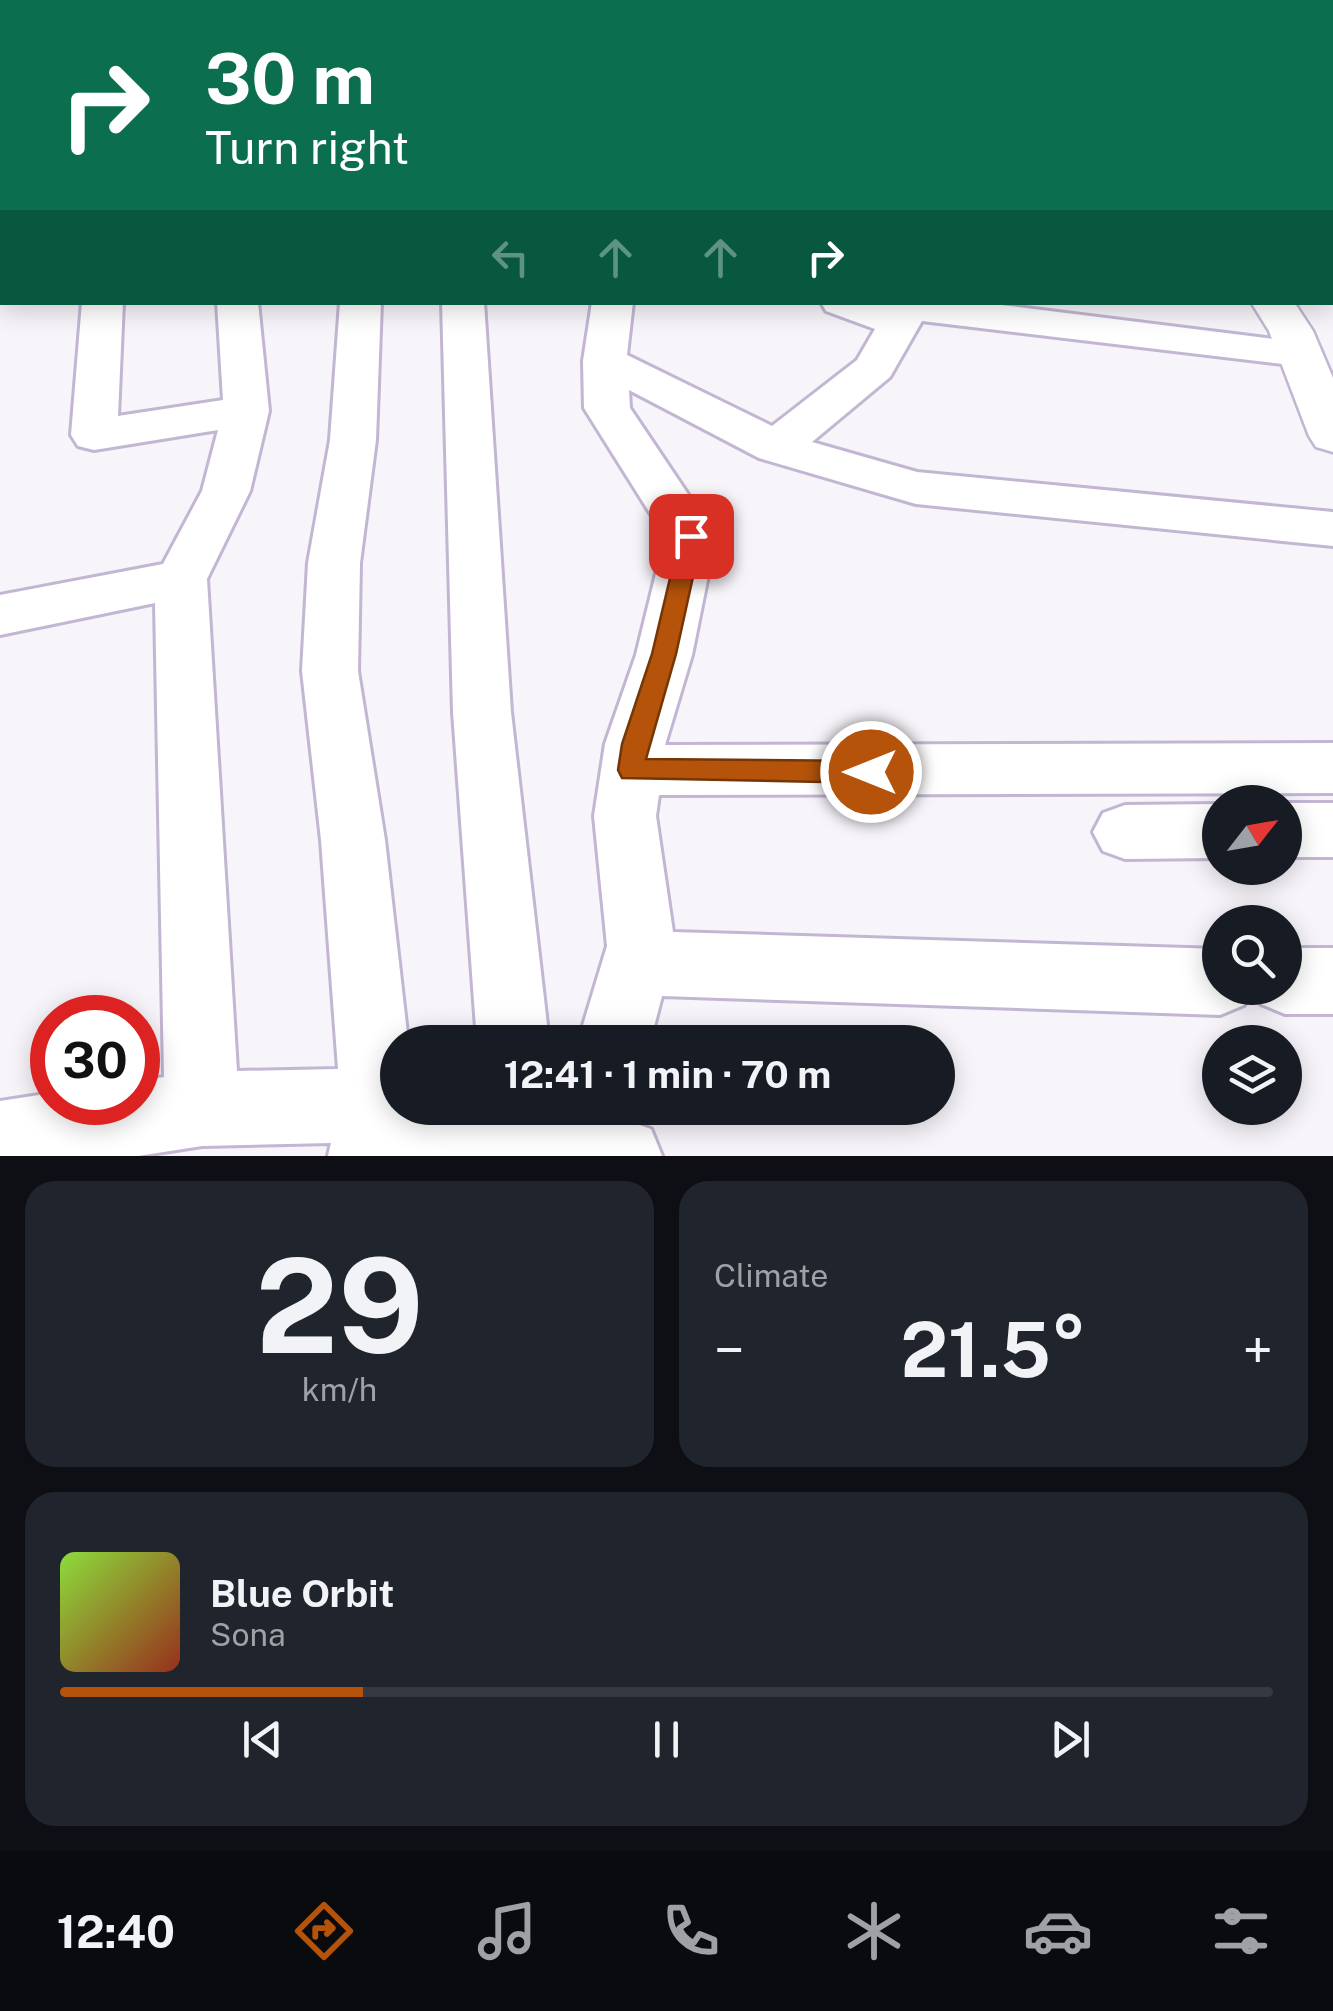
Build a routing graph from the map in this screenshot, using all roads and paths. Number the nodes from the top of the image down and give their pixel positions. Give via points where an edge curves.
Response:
1 (103, 305) edge
2 (237, 305) edge
3 (361, 305) edge
4 (463, 305) edge
5 (613, 305) edge
6 (863, 305) edge
7 (1276, 305) edge
8 (907, 311) edge
9 (1316, 344) edge
10 (606, 361) junction
11 (246, 411) junction
12 (1333, 436) edge
13 (776, 446) junction
14 (1333, 530) edge
15 (180, 579) junction
16 (0, 615) edge
17 (1333, 768) edge
18 (631, 770) junction
19 (1302, 830) edge
20 (1333, 830) edge
21 (1202, 831) edge
22 (1125, 832) dead end
23 (637, 963) junction
24 (1202, 981) edge
25 (1333, 981) edge
26 (1302, 982) edge
27 (511, 1025) edge
28 (619, 1025) edge
29 (202, 1110) junction
30 (569, 1130) edge
31 (372, 1134) edge
32 (0, 1139) edge

1 - 11 street via 94,435
2 - 11 street
3 - 31 street via 354,440 334,562 330,671 353,840
4 - 27 street via 482,712
5 - 10 street
6 - 8 street
7 - 9 main road
8 - 9 street
8 - 13 street via 875,368
9 - 12 main road
10 - 13 street
10 - 18 street via 607,408 691,536
11 - 15 street via 226,491
13 - 14 street via 916,488
15 - 16 street
15 - 29 street
17 - 18 street
18 - 23 street via 625,816 642,946
19 - 20 street
21 - 22 street
23 - 24 street
23 - 28 street
25 - 26 street
29 - 31 street via 341,1106
29 - 32 street
30 - 31 street

